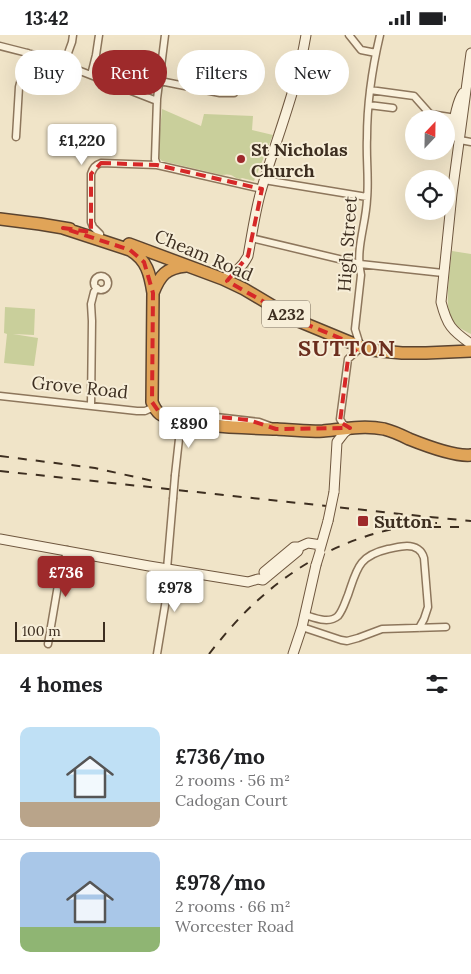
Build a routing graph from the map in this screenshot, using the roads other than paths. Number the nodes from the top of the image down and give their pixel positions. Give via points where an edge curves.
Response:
1 (73, 35) edge
2 (98, 35) edge
3 (164, 35) edge
4 (306, 35) edge
5 (349, 35) edge
6 (380, 35) edge
7 (0, 46) edge
8 (16, 50) edge
9 (69, 50) edge
10 (163, 50) edge
11 (376, 53) junction
12 (471, 53) edge
13 (82, 71) edge
14 (91, 75) junction
15 (466, 89) junction
16 (370, 90) junction
17 (19, 95) edge
18 (158, 95) edge
19 (157, 101) junction
20 (369, 105) junction
21 (393, 108) dead end
22 (456, 117) junction
23 (16, 137) dead end
24 (460, 139) junction
25 (471, 142) edge
26 (157, 165) junction
27 (263, 185) junction
28 (367, 197) junction
29 (0, 219) edge
30 (63, 228) junction
31 (100, 233) junction
32 (251, 238) junction
33 (360, 263) junction
34 (188, 266) junction
35 (443, 273) junction
36 (223, 279) junction
37 (98, 288) dead end
38 (153, 293) junction
39 (471, 344) edge
40 (355, 345) junction
41 (471, 351) edge
42 (0, 396) edge
43 (91, 406) junction
44 (154, 407) junction
45 (172, 412) dead end
46 (185, 418) junction
47 (350, 428) junction
48 (322, 431) junction
49 (338, 442) junction
50 (470, 456) edge
51 (0, 539) edge
52 (321, 549) junction
53 (66, 550) junction
54 (169, 569) junction
55 (305, 615) junction
56 (302, 627) junction
57 (446, 627) dead end
58 (419, 628) junction
59 (48, 644) dead end
60 (157, 654) edge
61 (293, 654) edge

1 - 9 street
2 - 14 street
3 - 10 street
4 - 27 main road via 295,85
5 - 11 street via 361,50
6 - 11 street, High Street
7 - 8 street
11 - 16 street, High Street
12 - 15 main road
13 - 14 street
14 - 19 street
15 - 22 main road via 460,98
15 - 24 main road
16 - 20 street, High Street
16 - 22 street via 414,96 430,114
17 - 23 street
18 - 19 street
19 - 26 street via 154,159
20 - 21 street
20 - 28 street, High Street
22 - 24 main road via 454,131
24 - 25 street
24 - 35 main road
26 - 27 street
26 - 31 street via 101,163 92,169 91,222
27 - 28 street
27 - 32 main road
28 - 33 street, High Street
29 - 30 highway, Cheam Road / A232
30 - 31 highway, Cheam Road / A232
30 - 38 highway, Cheam Road / A232 via 135,253 144,262
31 - 34 highway, Cheam Road / A232
32 - 33 street
32 - 36 main road via 245,262
33 - 35 street
33 - 40 street, High Street via 356,329 359,340
34 - 36 highway, Cheam Road / A232
34 - 38 highway, A232 via 172,268 162,274
35 - 39 main road via 441,302 446,319 456,333
36 - 40 highway, Cheam Road / A232 via 296,320
37 - 43 street via 91,304
38 - 44 highway, A232
40 - 41 highway, A232 via 402,353
40 - 47 street via 354,354 348,359 340,419
42 - 43 street, Grove Road
43 - 44 street, Grove Road via 137,411
44 - 46 highway via 160,415
45 - 46 street
46 - 48 highway
46 - 54 street, bridge via 175,475
47 - 48 highway
47 - 49 main road
47 - 50 highway via 383,429
48 - 49 main road
49 - 52 main road, bridge via 334,492
51 - 53 main road
52 - 54 main road via 308,543 294,547 258,579 248,582
52 - 55 main road, bridge
53 - 54 main road
53 - 59 street
54 - 60 street
55 - 56 main road
55 - 58 street via 319,620 336,617 343,609 357,570 367,557 375,552 412,546 422,552 424,558 428,607
56 - 58 street via 348,641 382,629
56 - 61 main road
57 - 58 street

